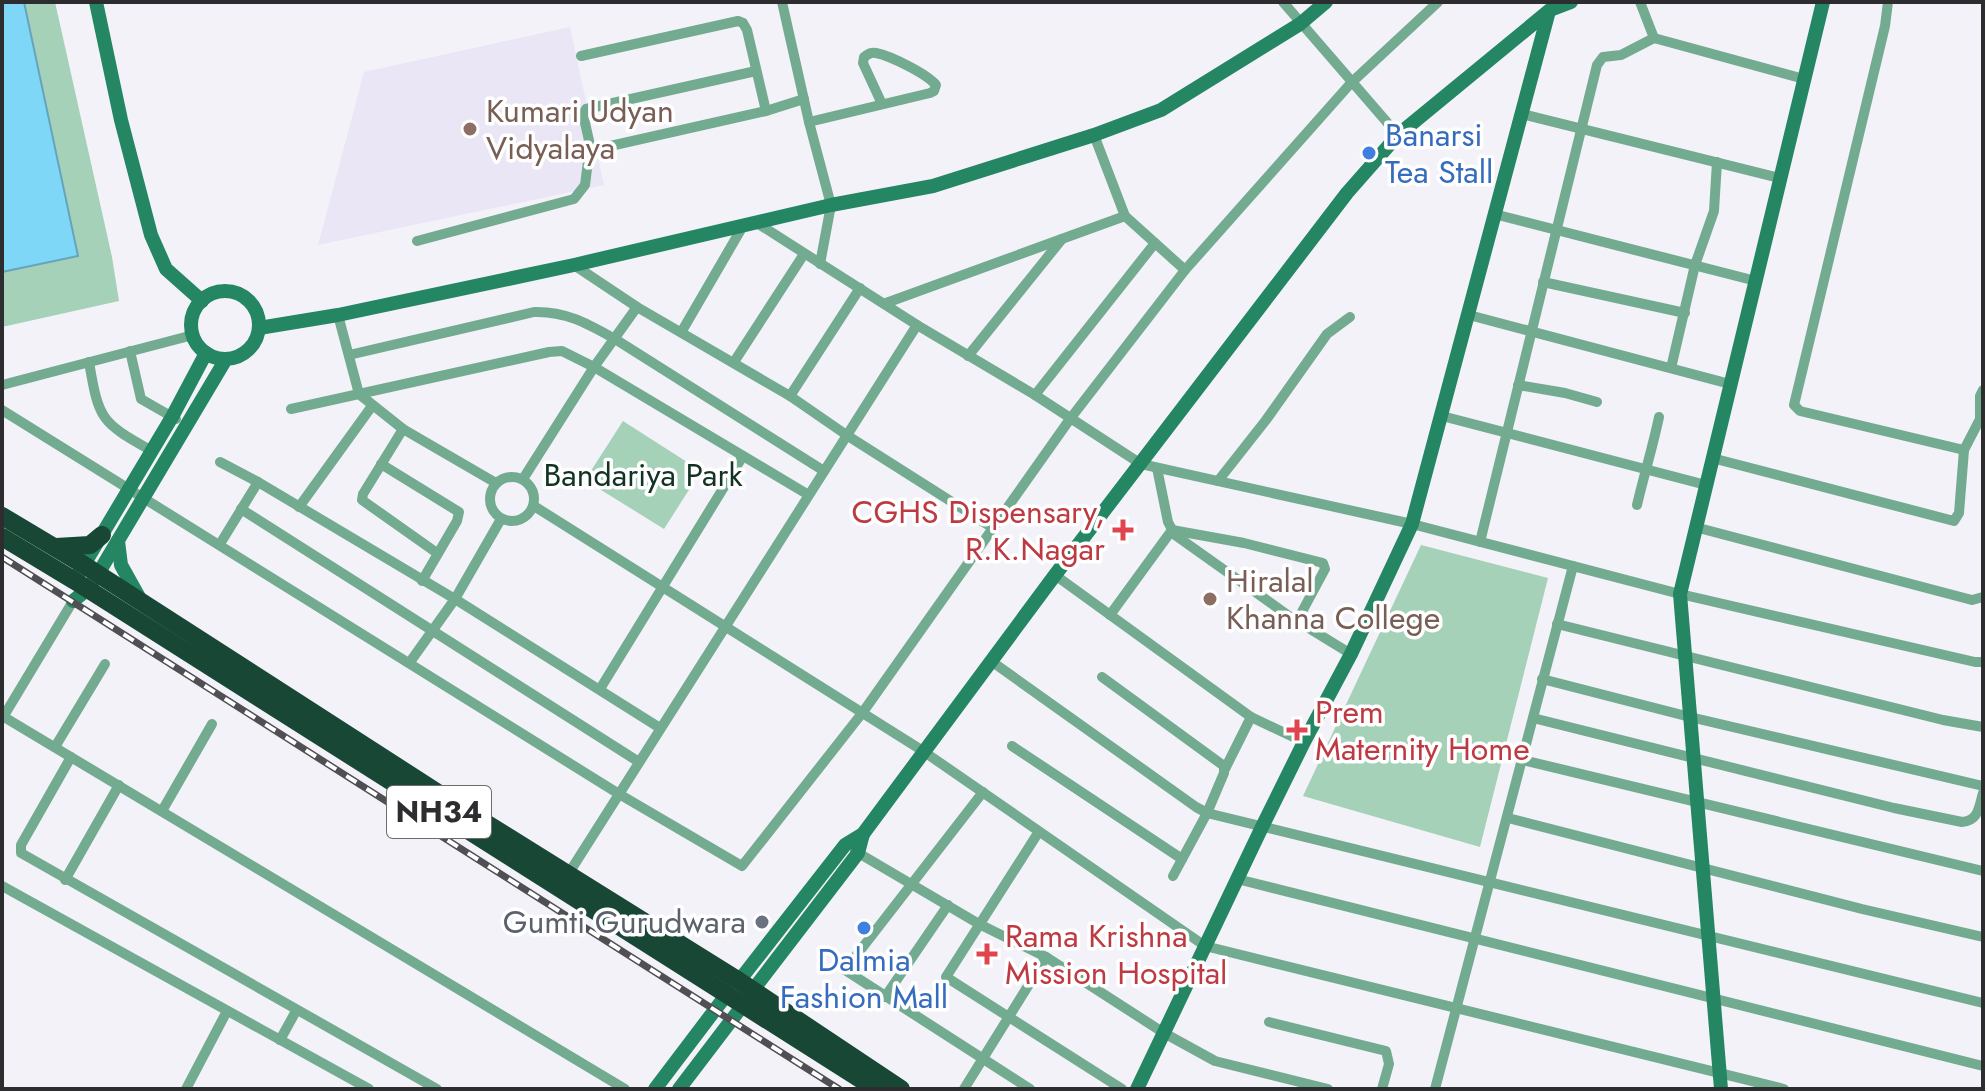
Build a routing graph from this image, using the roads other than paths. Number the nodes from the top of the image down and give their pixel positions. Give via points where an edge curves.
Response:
1 (96, 2) edge
2 (782, 2) edge
3 (1283, 2) edge
4 (1326, 2) edge
5 (1438, 2) edge
6 (1571, 2) edge
7 (1640, 2) edge
8 (1823, 2) edge
9 (1888, 2) edge
10 (1550, 10) junction
11 (1300, 24) junction
12 (1654, 38) junction
13 (581, 56) dead end
14 (756, 71) junction
15 (1804, 79) junction
16 (1351, 83) junction
17 (804, 99) junction
18 (882, 104) junction
19 (766, 111) junction
20 (1522, 114) junction
21 (809, 122) junction
22 (1583, 129) junction
23 (1094, 135) junction
24 (1398, 135) junction
25 (590, 145) junction
26 (1717, 162) junction
27 (1779, 178) junction
28 (831, 205) junction
29 (1494, 214) junction
30 (1125, 216) junction
31 (750, 225) junction
32 (1556, 229) junction
33 (1063, 237) junction
34 (417, 241) dead end
35 (1155, 243) junction
36 (804, 254) junction
37 (820, 264) junction
38 (574, 265) junction
39 (1695, 265) junction
40 (1185, 270) junction
41 (1756, 281) junction
42 (1543, 282) junction
43 (860, 288) junction
44 (202, 301) junction
45 (886, 303) junction
46 (637, 307) junction
47 (1685, 313) junction
48 (338, 315) junction
49 (1469, 315) junction
50 (1350, 317) dead end
51 (917, 325) junction
52 (259, 328) junction
53 (682, 331) junction
54 (1531, 332) junction
55 (193, 335) junction
56 (615, 339) junction
57 (130, 351) junction
58 (206, 353) junction
59 (349, 355) junction
60 (968, 356) junction
61 (226, 359) junction
62 (89, 362) junction
63 (734, 362) junction
64 (594, 367) junction
65 (1671, 368) junction
66 (1730, 384) junction
67 (2, 385) edge
68 (1518, 385) junction
69 (1983, 390) edge
70 (359, 394) junction
71 (1035, 395) junction
72 (790, 396) junction
73 (1597, 402) dead end
74 (372, 406) junction
75 (291, 409) dead end
76 (2, 410) edge
77 (1442, 416) junction
78 (172, 417) junction
79 (1659, 417) dead end
80 (1070, 419) junction
81 (1981, 422) edge
82 (187, 425) junction
83 (403, 429) junction
84 (1506, 432) junction
85 (848, 436) junction
86 (1964, 450) junction
87 (152, 451) junction
88 (743, 456) junction
89 (1712, 458) junction
90 (220, 462) dead end
91 (381, 464) junction
92 (1141, 464) junction
93 (1157, 468) junction
94 (824, 471) junction
95 (1645, 471) junction
96 (523, 479) junction
97 (1218, 481) junction
98 (258, 482) junction
99 (496, 483) junction
100 (1706, 485) junction
101 (129, 491) junction
102 (807, 494) junction
103 (143, 499) junction
104 (1637, 505) dead end
105 (534, 506) junction
106 (299, 507) junction
107 (241, 509) junction
108 (2, 516) edge
109 (501, 519) junction
110 (1412, 524) junction
111 (1695, 527) junction
112 (993, 528) junction
113 (1172, 530) junction
114 (2, 537) edge
115 (110, 538) junction
116 (1480, 542) junction
117 (220, 544) junction
118 (53, 548) junction
119 (437, 553) junction
120 (1573, 566) junction
121 (1055, 575) junction
122 (422, 581) junction
123 (84, 582) junction
124 (662, 586) junction
125 (1680, 594) junction
126 (1983, 597) edge
127 (455, 599) junction
128 (142, 602) junction
129 (1110, 615) junction
130 (1297, 621) junction
131 (1557, 624) junction
132 (728, 626) junction
133 (433, 630) junction
134 (1351, 654) junction
135 (1685, 655) junction
136 (991, 661) junction
137 (410, 662) junction
138 (1983, 662) edge
139 (105, 664) dead end
140 (1102, 677) dead end
141 (1542, 679) junction
142 (600, 689) junction
143 (863, 712) junction
144 (1251, 717) junction
145 (1690, 717) junction
146 (3, 718) edge
147 (1533, 718) junction
148 (212, 724) dead end
149 (1983, 727) edge
150 (660, 728) junction
151 (1304, 742) junction
152 (1012, 746) dead end
153 (55, 747) junction
154 (923, 751) junction
155 (71, 757) junction
156 (1694, 758) junction
157 (1523, 760) junction
158 (639, 762) junction
159 (1225, 769) junction
160 (119, 785) junction
161 (1983, 786) edge
162 (422, 792) junction
163 (983, 792) junction
164 (1983, 793) edge
165 (619, 794) junction
166 (1698, 802) junction
167 (162, 811) junction
168 (1207, 813) junction
169 (1508, 818) junction
170 (1262, 827) junction
171 (1038, 833) junction
172 (863, 834) junction
173 (845, 845) junction
174 (858, 853) junction
175 (1182, 859) junction
176 (1703, 867) junction
177 (1983, 871) edge
178 (569, 873) junction
179 (1173, 876) dead end
180 (1237, 879) junction
181 (65, 880) junction
182 (911, 882) junction
183 (1491, 882) junction
184 (2, 886) edge
185 (948, 905) junction
186 (979, 924) junction
187 (1708, 936) junction
188 (1983, 937) edge
189 (1476, 939) junction
190 (1205, 946) junction
191 (1046, 957) junction
192 (740, 992) junction
193 (885, 997) junction
194 (1712, 998) junction
195 (1983, 1003) edge
196 (1457, 1008) junction
197 (227, 1011) junction
198 (296, 1011) junction
199 (1010, 1019) junction
200 (1269, 1022) dead end
201 (1164, 1033) junction
202 (280, 1040) junction
203 (983, 1060) junction
204 (1983, 1066) edge
205 (1721, 1081) edge
206 (186, 1089) edge
207 (369, 1089) edge
208 (437, 1089) edge
209 (625, 1089) edge
210 (655, 1089) edge
211 (679, 1089) edge
212 (876, 1089) edge
213 (901, 1089) edge
214 (964, 1089) edge
215 (1030, 1089) edge
216 (1122, 1089) edge
217 (1137, 1089) edge
218 (1328, 1089) edge
219 (1382, 1089) edge
220 (1435, 1089) edge
221 (1784, 1089) edge

1 - 44 street via 151,235 166,269
2 - 17 street
3 - 11 street
4 - 11 street
5 - 16 street
6 - 10 street
7 - 12 street
8 - 15 street
9 - 86 street via 1794,405 1800,411
10 - 20 street
10 - 24 street
11 - 16 street
11 - 23 street via 1161,110
12 - 15 street
12 - 22 street via 1600,59
13 - 14 street via 738,21 747,30
14 - 19 street
14 - 25 street via 586,109
15 - 27 street
16 - 24 street
16 - 40 street
17 - 19 street
17 - 21 street
18 - 18 street via 930,93 936,85 905,66 868,54 863,63
18 - 21 street
19 - 25 street via 605,148
20 - 22 street
20 - 29 street
21 - 28 street
22 - 26 street
22 - 32 street
23 - 28 street via 933,186
23 - 30 street
24 - 92 street via 1347,193
25 - 34 street via 585,185 574,199
26 - 27 street
26 - 39 street via 1714,211
27 - 41 street
28 - 31 street
28 - 37 street
29 - 32 street
29 - 49 street
30 - 33 street
30 - 35 street
31 - 36 street
31 - 38 street
31 - 53 street
32 - 39 street
32 - 42 street
33 - 45 street
33 - 60 street
35 - 40 street
35 - 71 street
36 - 37 street
36 - 63 street
37 - 43 street
38 - 46 street
38 - 48 street
39 - 41 street
39 - 47 street
40 - 80 street
41 - 66 street
42 - 47 street
42 - 54 street
43 - 45 street
43 - 72 street
44 - 52 street via 223,291 245,297 254,306
44 - 55 street via 193,316
45 - 51 street
46 - 53 street
46 - 56 street
47 - 65 street
48 - 52 street
48 - 59 street
49 - 54 street
49 - 77 street
50 - 97 street via 1327,334
51 - 60 street
51 - 85 street
52 - 61 street via 245,353
53 - 63 street
54 - 65 street
54 - 68 street
55 - 57 street
55 - 58 street
56 - 59 street via 568,315 534,312
56 - 64 street
56 - 94 street
57 - 62 street
57 - 78 street via 141,399
58 - 61 street
58 - 78 street
59 - 70 street
60 - 71 street
61 - 82 street
62 - 67 street
62 - 87 street via 104,419
63 - 72 street
64 - 70 street via 562,351 549,352
64 - 88 street
64 - 96 street
65 - 66 street
66 - 89 street
68 - 73 street
68 - 84 street
69 - 81 street
70 - 74 street
70 - 75 street
71 - 80 street
72 - 85 street
74 - 83 street
74 - 106 street
76 - 101 street
77 - 84 street
77 - 110 street
78 - 82 street
78 - 87 street
79 - 95 street
80 - 92 street
80 - 112 street
81 - 86 street
82 - 103 street
83 - 91 street
83 - 99 street
84 - 95 street
84 - 116 street
85 - 94 street
85 - 112 street
86 - 89 street via 1954,521
87 - 101 street
88 - 102 street
88 - 124 street
89 - 100 street
90 - 98 street
91 - 119 street via 363,502
91 - 119 street via 458,510
92 - 93 street
92 - 121 street
93 - 97 street
93 - 113 street
94 - 102 street
95 - 100 street
95 - 104 street
96 - 99 street via 514,476
96 - 105 street via 533,491
97 - 110 street
98 - 106 street
98 - 107 street
99 - 109 street via 490,502
100 - 111 street
101 - 103 street
101 - 115 street
102 - 132 street
103 - 115 street
103 - 117 street
105 - 109 street via 514,521
105 - 124 street
106 - 122 street
107 - 117 street
107 - 133 street
108 - 118 highway, NH34
109 - 127 street
110 - 116 street
110 - 134 street
111 - 125 street
111 - 126 street via 1972,600
112 - 143 street
113 - 129 street
113 - 130 street
113 - 130 street via 1323,563 1325,569
114 - 123 highway, NH34
115 - 118 highway
115 - 123 street
115 - 128 street
116 - 120 street
117 - 137 street
118 - 123 highway, NH34
119 - 122 street
120 - 125 street
120 - 131 street
121 - 129 street
121 - 136 street
122 - 127 street
123 - 128 highway, NH34
123 - 146 street
123 - 162 highway, NH34
124 - 132 street
124 - 142 street
125 - 135 street
125 - 138 street
127 - 133 street
127 - 142 street
128 - 162 highway, NH34
129 - 144 street
130 - 134 street
131 - 135 street
131 - 141 street
132 - 143 street
132 - 150 street
133 - 137 street
133 - 158 street
134 - 151 street
135 - 145 street
135 - 149 street
136 - 154 street
136 - 168 street
137 - 165 street
139 - 153 street
140 - 159 street
141 - 145 street
141 - 147 street
142 - 150 street
143 - 154 street
143 - 165 street via 742,866
144 - 151 street
144 - 159 street
145 - 156 street
145 - 161 street
146 - 153 street
147 - 156 street
147 - 157 street
148 - 167 street
150 - 158 street
151 - 170 street
152 - 175 street
153 - 155 street
154 - 163 street
154 - 172 street
155 - 160 street
155 - 181 street via 19,848
156 - 164 street via 1962,822 1976,816
156 - 166 street
157 - 166 street
157 - 169 street
158 - 165 street
159 - 168 street
160 - 167 street
160 - 181 street
162 - 178 highway, NH34
162 - 192 highway, NH34
163 - 171 street
163 - 182 street
165 - 178 street
166 - 176 street
166 - 177 street
167 - 209 street
168 - 170 street
168 - 175 street
169 - 176 street
169 - 183 street
170 - 180 street
170 - 183 street
171 - 186 street
171 - 190 street
172 - 173 street
172 - 174 street
173 - 174 street
173 - 192 street
174 - 182 street
174 - 192 street
175 - 179 street
176 - 187 street
176 - 188 street
178 - 192 highway, NH34
180 - 189 street
180 - 190 street
181 - 198 street
182 - 185 street
182 - 193 street via 845,970
183 - 187 street
183 - 189 street
184 - 197 street
185 - 186 street
185 - 193 street
186 - 191 street
186 - 199 street via 946,977
187 - 194 street
187 - 195 street
189 - 194 street
189 - 196 street
190 - 196 street
190 - 201 street
191 - 199 street
191 - 201 street
192 - 210 street
192 - 211 street
192 - 212 highway, NH34
192 - 213 highway, NH34
193 - 203 street
194 - 204 street
194 - 205 street
196 - 205 street
196 - 220 street
197 - 202 street
197 - 206 street
198 - 202 street
198 - 208 street
199 - 203 street
199 - 216 street
200 - 219 street via 1383,1049 1389,1058
201 - 217 street
201 - 218 street via 1215,1061
202 - 207 street
203 - 214 street
203 - 215 street
205 - 221 street

